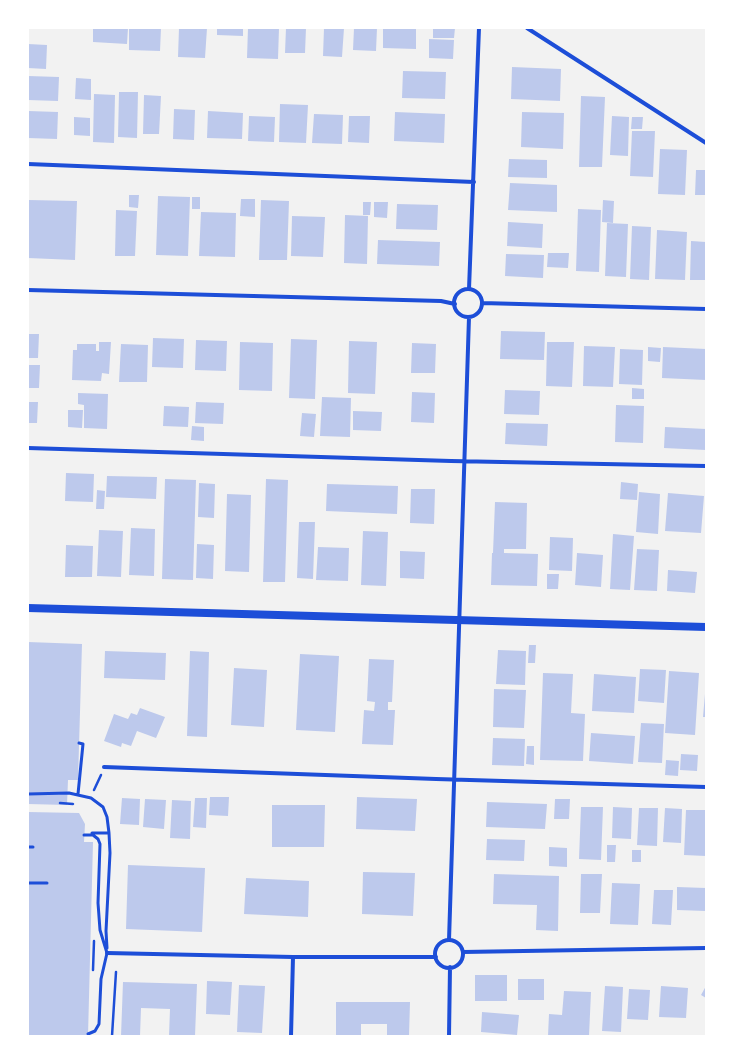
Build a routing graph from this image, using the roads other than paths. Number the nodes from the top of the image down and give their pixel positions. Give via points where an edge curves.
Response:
1 (478, 28) edge
2 (526, 28) edge
3 (706, 142) edge
4 (28, 164) edge
5 (474, 182) junction
6 (469, 289) junction
7 (28, 290) edge
8 (482, 303) junction
9 (455, 304) junction
10 (706, 309) edge
11 (469, 317) junction
12 (28, 448) edge
13 (464, 461) junction
14 (706, 466) edge
15 (28, 608) edge
16 (459, 620) junction
17 (706, 627) edge
18 (79, 743) dead end
19 (104, 767) road end
20 (455, 780) junction
21 (706, 787) edge
22 (28, 794) edge
23 (78, 794) junction
24 (109, 833) junction
25 (28, 847) edge
26 (33, 847) dead end
27 (28, 883) edge
28 (47, 883) dead end
29 (449, 940) junction
30 (706, 948) edge
31 (463, 952) junction
32 (107, 953) junction
33 (293, 957) junction
34 (436, 957) junction
35 (450, 967) junction
36 (88, 1034) dead end
37 (291, 1036) edge
38 (449, 1036) edge

1 - 5 street
2 - 3 street
4 - 5 street
5 - 6 street
6 - 8 street via 477,292
6 - 9 street via 460,292
7 - 9 street via 441,301
8 - 10 street
8 - 11 street via 477,314
9 - 11 street via 461,315
11 - 13 street
12 - 13 street
13 - 14 street
13 - 16 street
15 - 16 main road
16 - 17 main road
16 - 20 street
18 - 23 lane via 83,744
19 - 20 street
20 - 21 street
20 - 29 street
22 - 23 lane
23 - 24 lane via 91,798 103,807
24 - 32 lane
24 - 32 lane via 84,834 93,835 100,844 98,903 100,930
25 - 26 lane
27 - 28 lane
29 - 31 street via 456,941
29 - 34 street via 439,944
30 - 31 street
31 - 35 street via 458,964
32 - 33 street
32 - 36 lane via 101,979 99,1024 95,1031
33 - 34 street
33 - 37 street
34 - 35 street via 441,964
35 - 38 street

